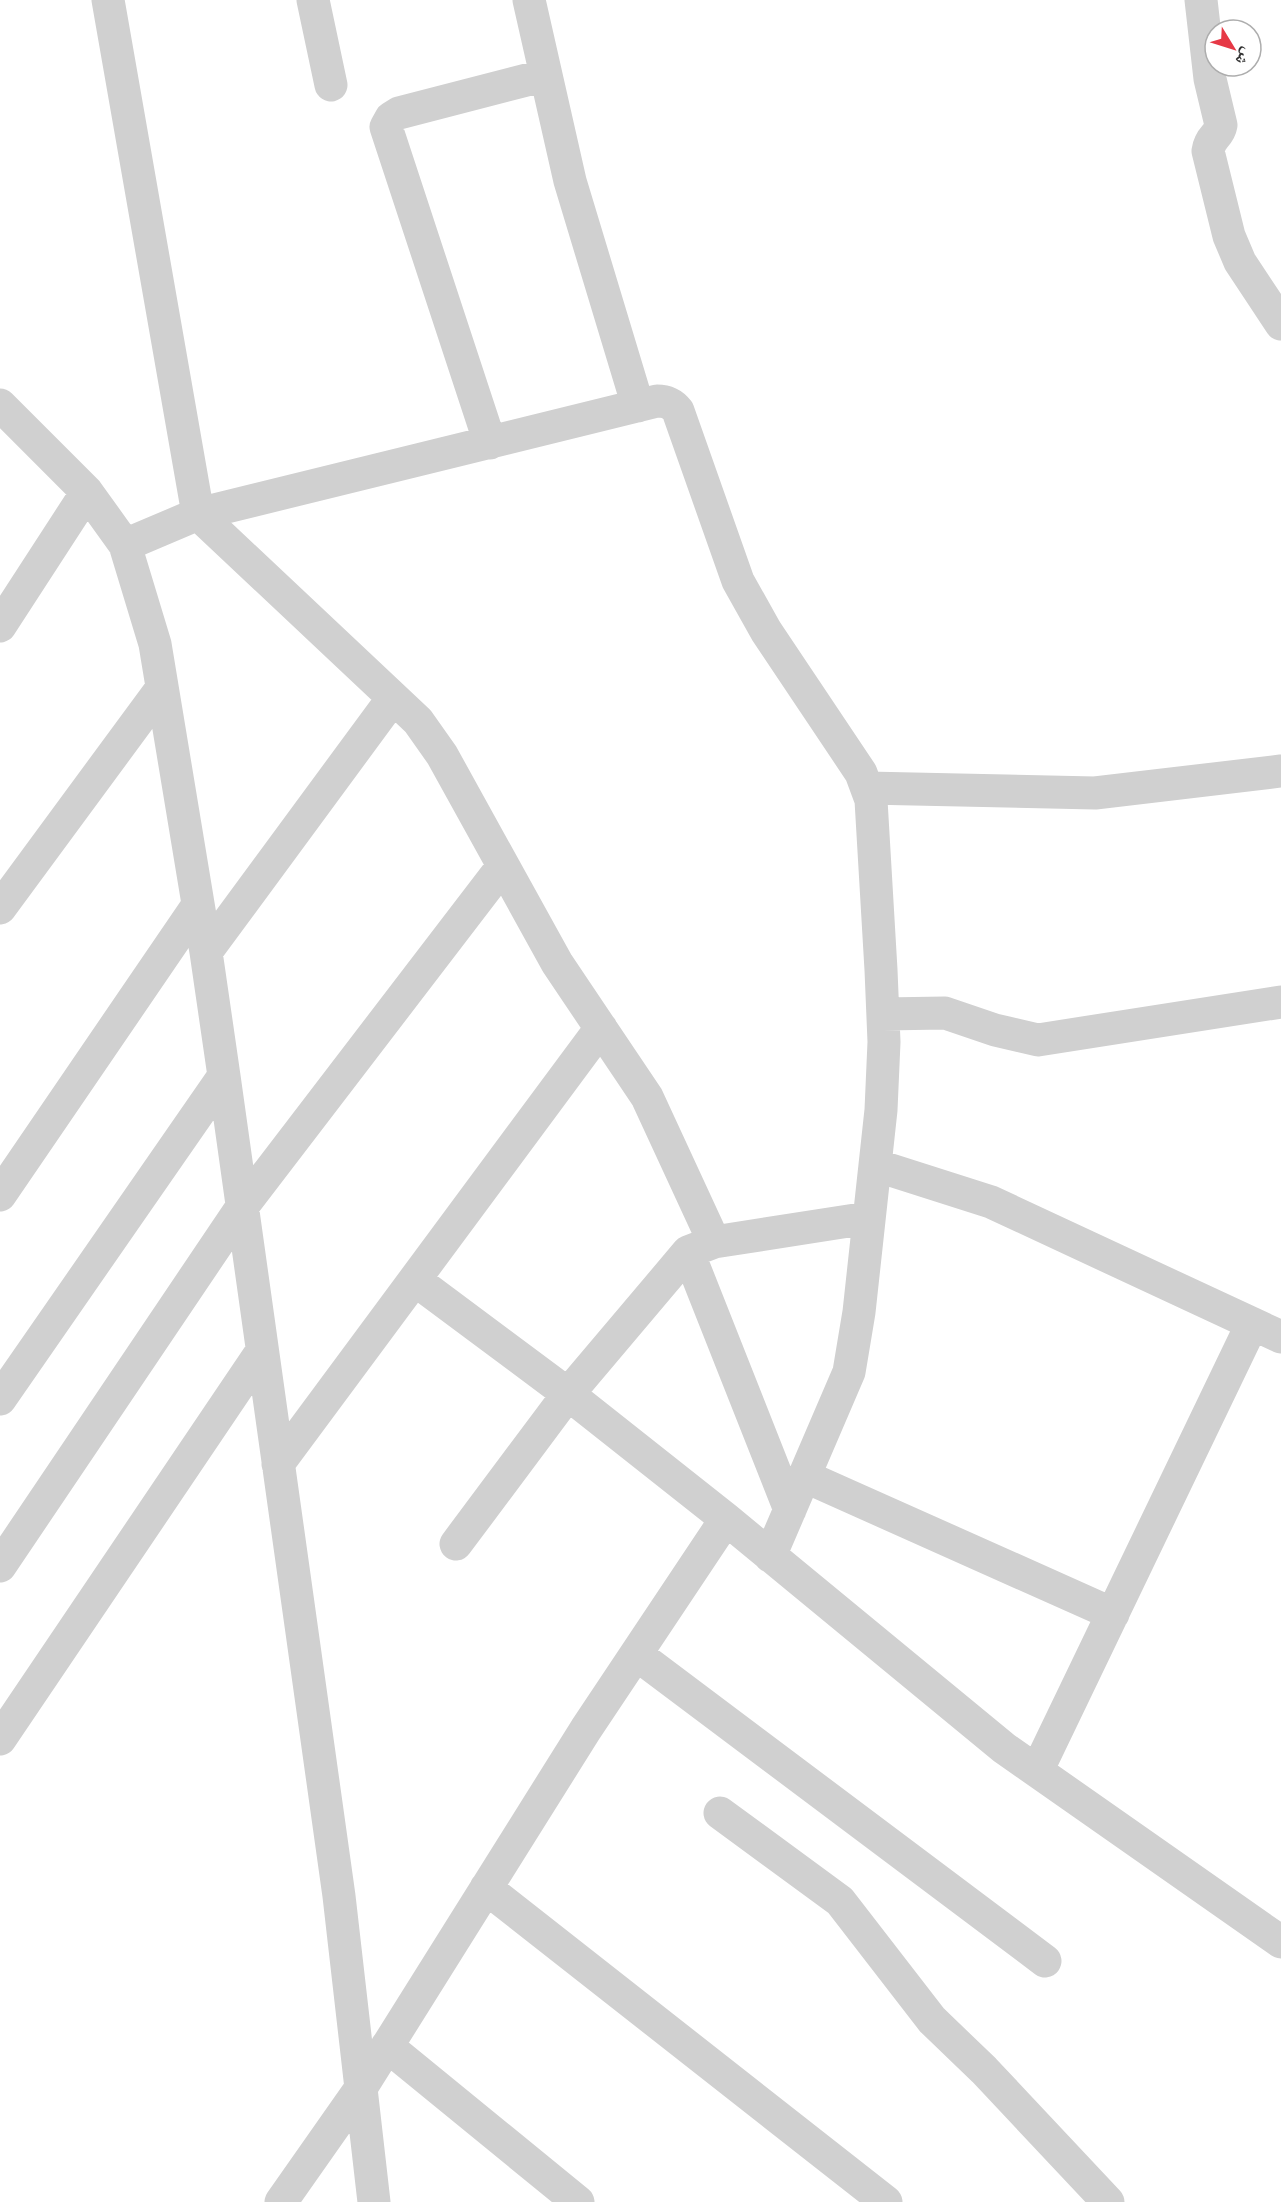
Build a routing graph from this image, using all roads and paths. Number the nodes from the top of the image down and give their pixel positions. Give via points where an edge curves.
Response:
1 (108, 0) edge
2 (313, 0) edge
3 (529, 0) edge
4 (1202, 0) edge
5 (546, 75) junction
6 (331, 85) dead end
7 (1281, 324) edge
8 (0, 405) edge
9 (638, 406) junction
10 (490, 443) junction
11 (87, 492) junction
12 (198, 514) junction
13 (125, 545) junction
14 (0, 626) edge
15 (162, 688) junction
16 (393, 698) junction
17 (1281, 771) edge
18 (867, 788) junction
19 (503, 866) junction
20 (198, 905) junction
21 (0, 908) edge
22 (206, 952) junction
23 (1281, 1002) edge
24 (883, 1014) junction
25 (601, 1029) junction
26 (224, 1076) junction
27 (875, 1165) junction
28 (0, 1195) edge
29 (242, 1208) junction
30 (868, 1218) junction
31 (701, 1247) junction
32 (415, 1280) junction
33 (1267, 1331) edge
34 (262, 1351) junction
35 (568, 1394) junction
36 (0, 1399) edge
37 (278, 1464) junction
38 (804, 1476) junction
39 (790, 1510) junction
40 (726, 1519) junction
41 (456, 1544) dead end
42 (770, 1556) junction
43 (0, 1566) edge
44 (1113, 1614) junction
45 (636, 1654) junction
46 (0, 1739) edge
47 (1037, 1771) junction
48 (720, 1813) dead end
49 (486, 1888) junction
50 (1281, 1942) edge
51 (1045, 1961) dead end
52 (387, 2046) junction
53 (361, 2088) junction
54 (281, 2202) edge
55 (374, 2202) edge
56 (578, 2202) edge
57 (886, 2202) edge
58 (1108, 2202) edge

1 - 12 street
2 - 6 street
3 - 5 street
4 - 7 street via 1210,79 1221,125 1209,142 1208,151 1229,236 1240,262
5 - 9 street via 570,181
5 - 10 street via 399,113 386,127
8 - 11 street
9 - 10 street
9 - 18 street via 665,401 678,411 738,581
10 - 12 street
11 - 13 street
11 - 14 street
12 - 13 street
12 - 16 street
13 - 15 street via 155,644
15 - 20 street
15 - 21 street
16 - 19 street via 418,721 442,754
16 - 22 street
17 - 18 street via 1095,794
18 - 24 street via 871,800
19 - 25 street via 557,963
19 - 29 street
20 - 22 street
20 - 28 street
22 - 26 street
23 - 24 street via 1038,1040 945,1013
24 - 27 street via 881,1110
25 - 31 street via 647,1097
25 - 32 street
26 - 29 street
26 - 36 street
27 - 30 street
27 - 33 street via 991,1202
29 - 34 street
29 - 43 street
30 - 31 street
30 - 38 street via 849,1372
31 - 35 street
31 - 39 street
32 - 35 street
32 - 37 street
33 - 44 street
34 - 37 street
34 - 46 street
35 - 40 street
35 - 41 street
37 - 53 street via 339,1896
38 - 39 street
38 - 44 street
39 - 42 street
40 - 42 street
40 - 45 street
42 - 47 street
44 - 47 street
45 - 49 street
45 - 51 street
47 - 50 street
48 - 58 street via 840,1901 932,2020
49 - 52 street
49 - 57 street
52 - 53 street
52 - 56 street
53 - 54 street
53 - 55 street

